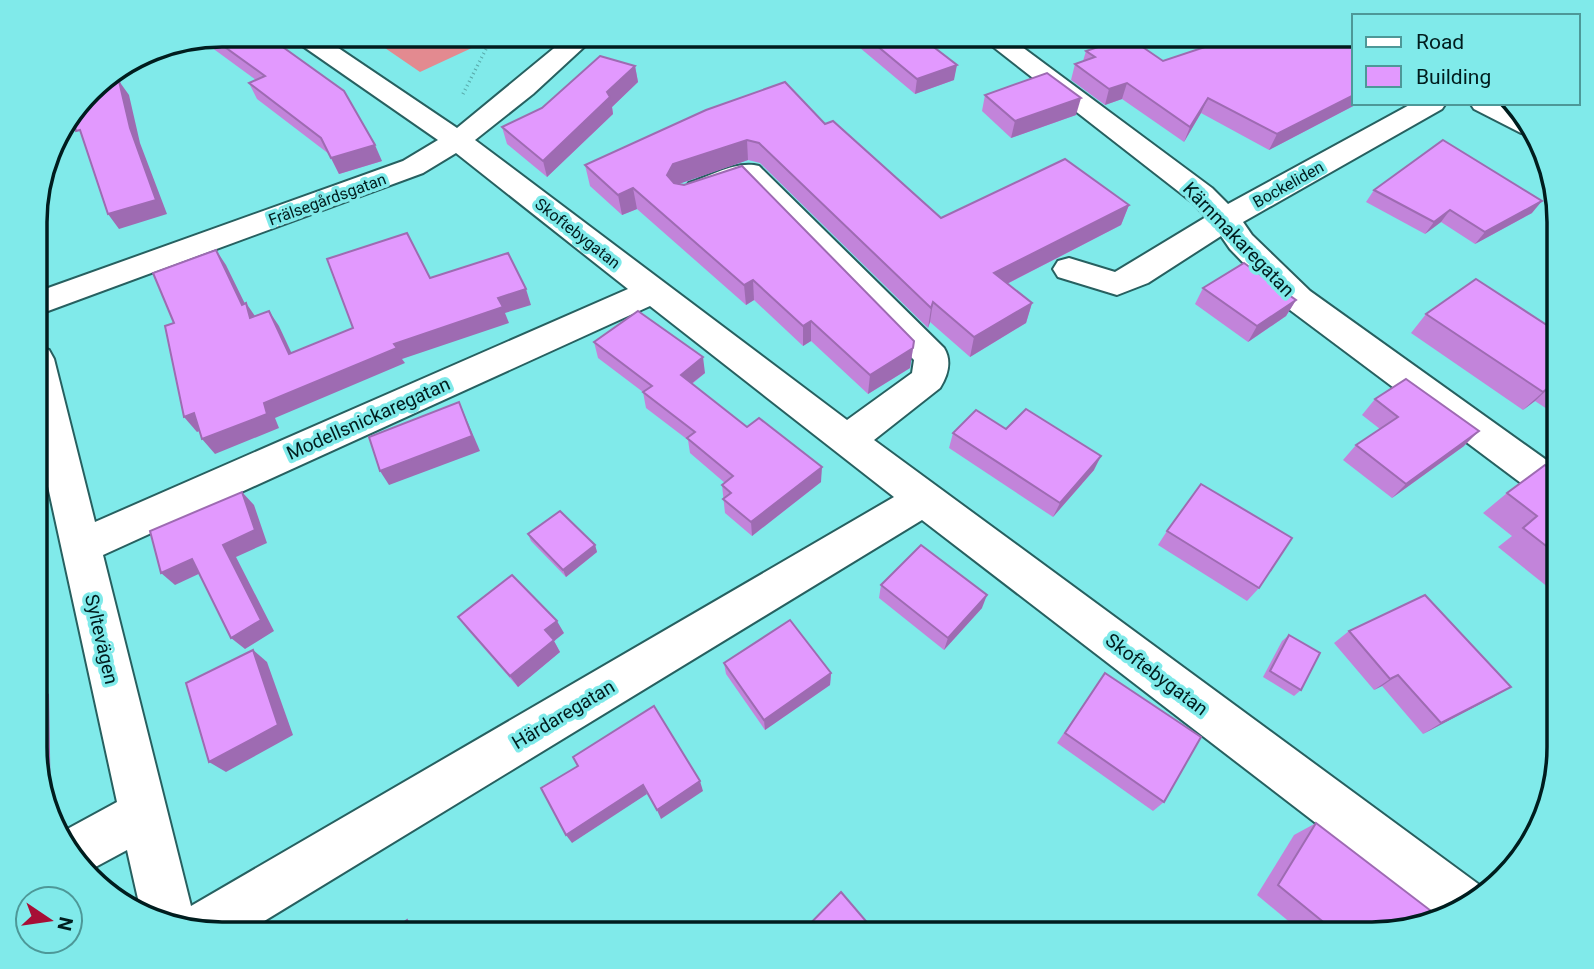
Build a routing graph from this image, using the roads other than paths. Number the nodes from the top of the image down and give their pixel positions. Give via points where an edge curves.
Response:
1 (1006, 47) edge
2 (322, 48) edge
3 (570, 48) edge
4 (1429, 105) edge
5 (1487, 105) edge
6 (1512, 118) edge
7 (458, 141) junction
8 (687, 194) edge
9 (1225, 219) junction
10 (1069, 269) dead end
11 (653, 291) junction
12 (47, 300) edge
13 (47, 401) edge
14 (847, 440) junction
15 (1546, 480) edge
16 (924, 499) junction
17 (82, 546) junction
18 (142, 815) junction
19 (80, 848) edge
20 (1457, 899) edge
21 (166, 912) edge
22 (215, 921) edge

1 - 9 street, Kärnmakaregatan via 1202,195
2 - 7 street, Skoftebygatan
3 - 7 street, Frälsegårdsgatan
4 - 9 street, Bockeliden
5 - 6 street
7 - 11 street, Skoftebygatan
7 - 12 street, Frälsegårdsgatan via 376,183
8 - 14 street via 748,172 932,357 928,379
9 - 10 street, Bockeliden via 1117,284
9 - 15 street, Kärnmakaregatan via 1241,242 1298,299
11 - 14 street, Skoftebygatan
11 - 17 street, Modellsnickaregatan
13 - 17 street, Syltevägen
14 - 16 street, Skoftebygatan
16 - 20 street, Skoftebygatan
16 - 22 street, Härdaregatan
17 - 18 street, Syltevägen
18 - 19 street
18 - 21 street, Syltevägen

